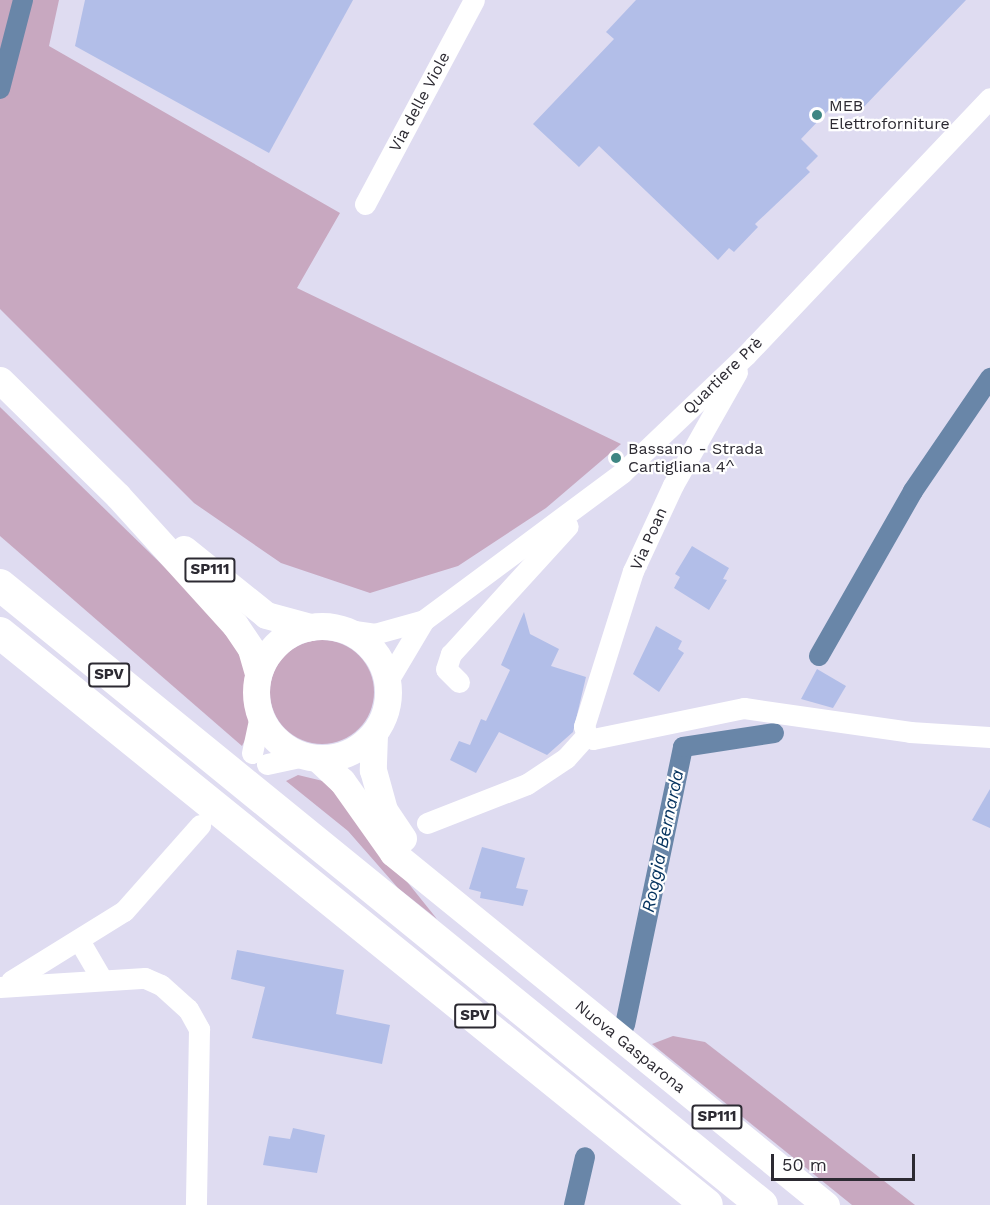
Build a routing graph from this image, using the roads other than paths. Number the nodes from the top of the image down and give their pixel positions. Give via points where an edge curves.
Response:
1 (474, 0) edge
2 (990, 98) edge
3 (365, 204) dead end
4 (746, 355) junction
5 (0, 380) edge
6 (118, 496) junction
7 (572, 513) junction
8 (0, 564) edge
9 (0, 585) edge
10 (424, 620) junction
11 (310, 627) junction
12 (340, 629) junction
13 (0, 633) edge
14 (258, 674) junction
15 (387, 682) junction
16 (459, 682) dead end
17 (260, 715) junction
18 (374, 734) junction
19 (587, 735) junction
20 (990, 737) edge
21 (310, 757) junction
22 (265, 777) junction
23 (427, 823) dead end
24 (200, 825) dead end
25 (436, 886) junction
26 (80, 942) junction
27 (100, 978) junction
28 (0, 987) edge
29 (196, 1205) edge
30 (707, 1205) edge
31 (762, 1205) edge
32 (826, 1205) edge

1 - 3 street, Via delle Viole
2 - 4 street, Quartiere Prè
4 - 7 street, Quartiere Prè via 622,473
4 - 19 street, Via Poan via 673,485 633,571 584,726
5 - 6 main road, SP111
6 - 11 main road, SP111 via 266,615
6 - 14 main road, SP111 via 235,625 251,649
7 - 10 street, Quartiere Prè
7 - 16 street via 560,540 451,654 446,669
8 - 22 highway
9 - 22 highway, SPV via 219,764
10 - 12 street, Quartiere Prè via 374,634
10 - 15 street, Quartiere Prè
11 - 12 main road, SP111
11 - 14 main road via 288,636 270,652
12 - 15 main road, SP111 via 371,649
13 - 30 highway, SPV
14 - 17 main road, SP111
15 - 18 main road, Nuova Gasparona / SP111 via 388,700
17 - 21 main road, Nuova Gasparona / SP111 via 270,733
17 - 22 street
18 - 21 main road via 338,757
18 - 25 main road, Nuova Gasparona / SP111 via 373,770 384,810
19 - 20 street via 593,739 744,708 910,732
19 - 23 street via 566,758 527,784
21 - 22 street
21 - 25 main road, Nuova Gasparona / SP111 via 342,781 393,853
22 - 31 highway, SPV via 406,917
24 - 26 street via 124,911
25 - 32 main road, Nuova Gasparona / SP111
26 - 27 street
26 - 28 street
27 - 28 street
27 - 29 street via 145,978 161,985 188,1009 199,1029

